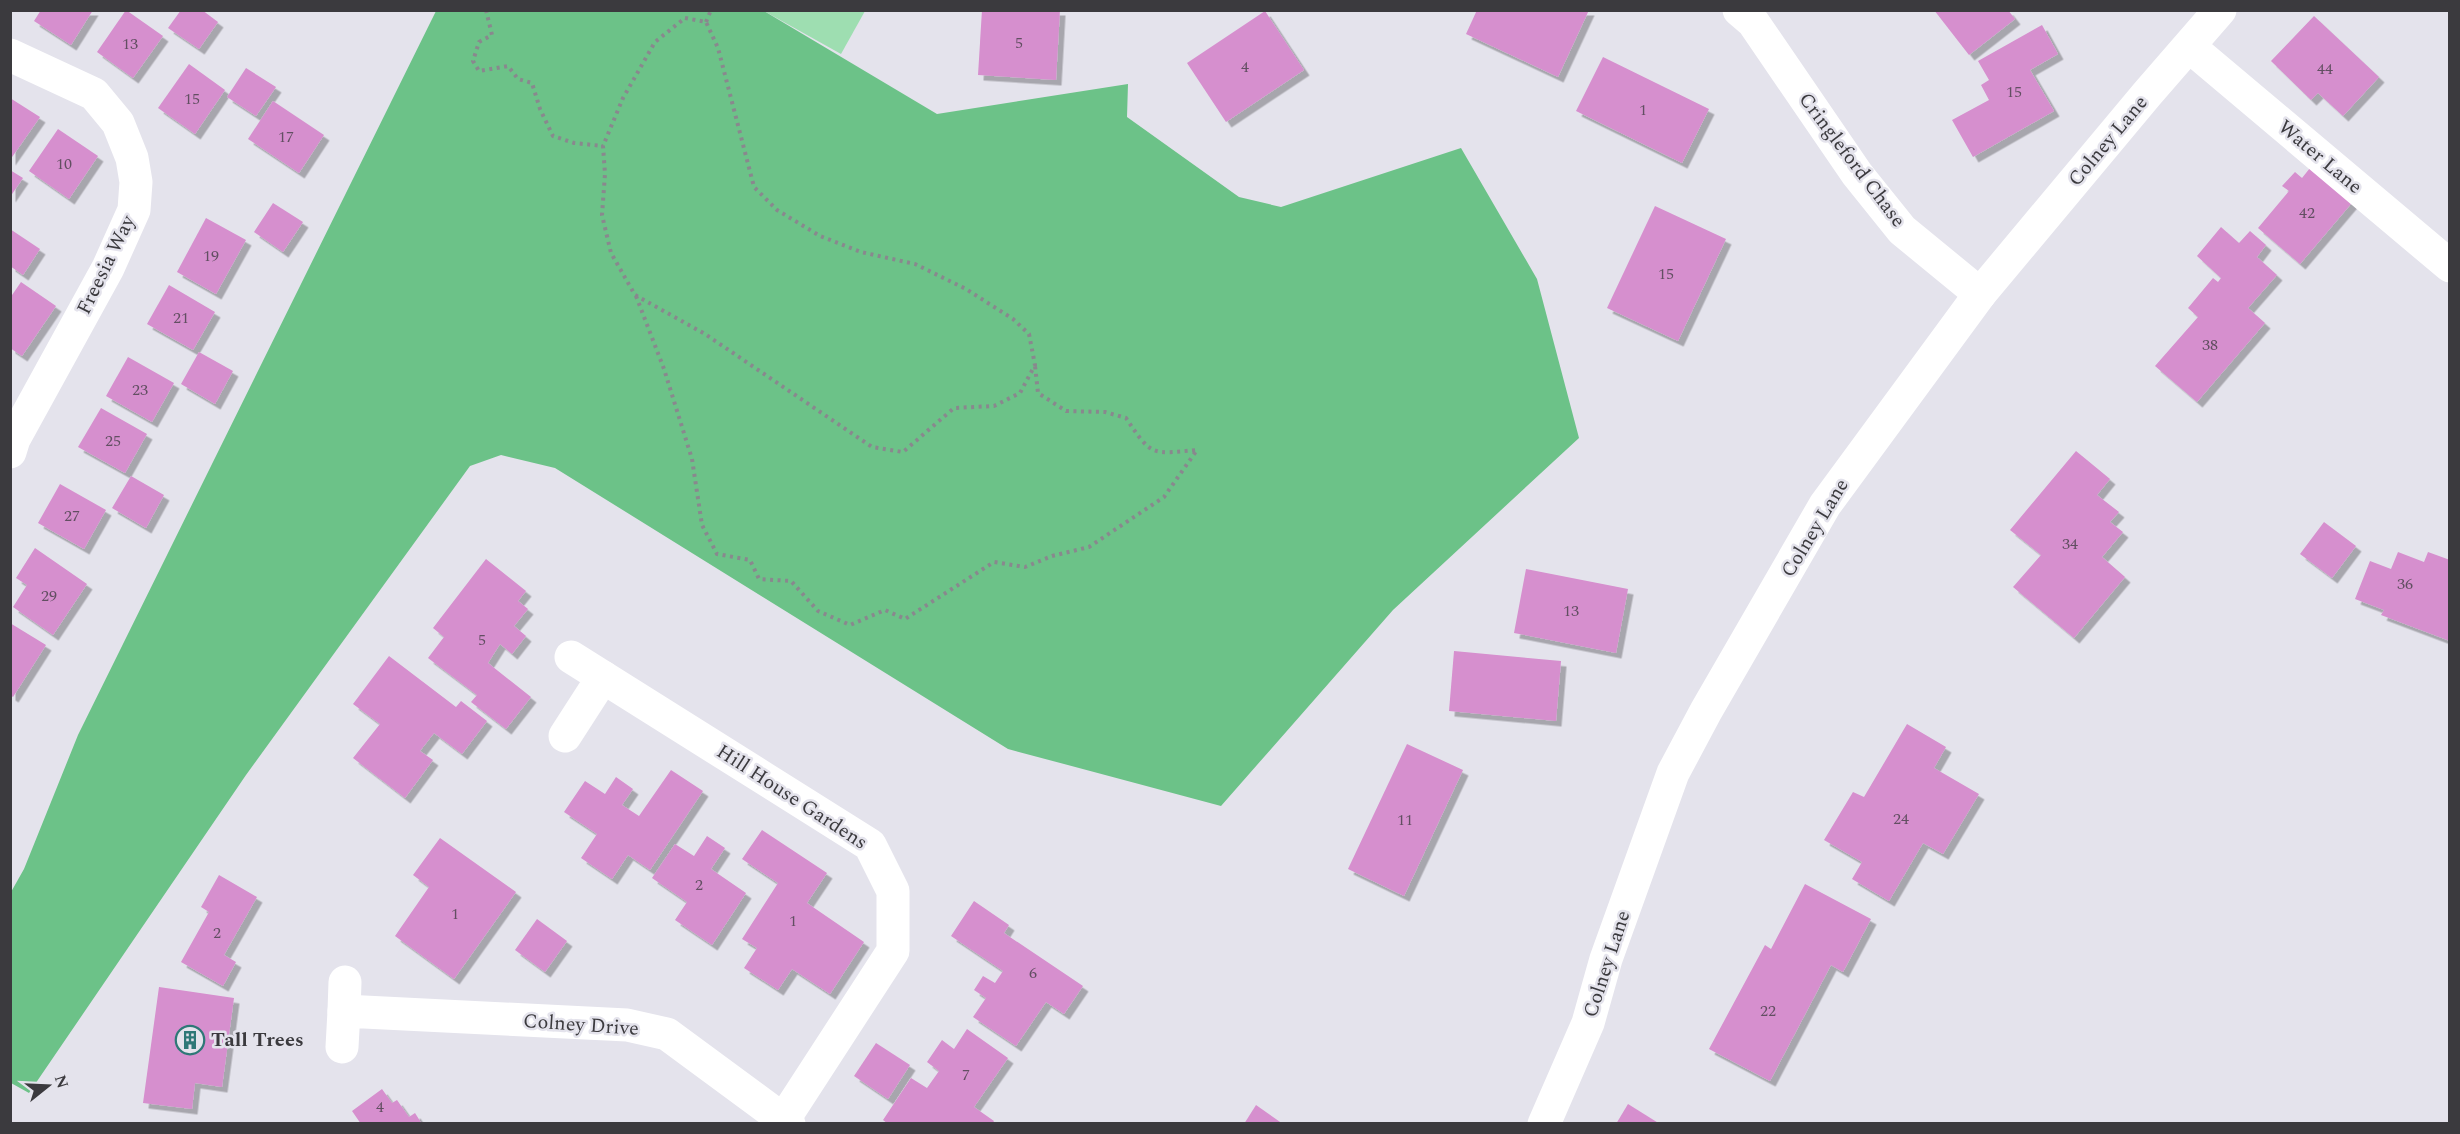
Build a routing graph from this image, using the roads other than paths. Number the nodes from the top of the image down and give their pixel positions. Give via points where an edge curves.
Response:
1 (1739, 10) edge
2 (2220, 10) edge
3 (2190, 47) junction
4 (10, 56) edge
5 (2450, 266) edge
6 (1980, 294) junction
7 (10, 452) edge
8 (572, 657) dead end
9 (603, 677) junction
10 (565, 736) dead end
11 (342, 1047) dead end
12 (786, 1121) edge
13 (1544, 1124) edge

1 - 6 street, Cringleford Chase via 1753,22 1857,174 1902,230
2 - 3 street, Colney Lane
3 - 5 street, Water Lane
3 - 6 street, Colney Lane
4 - 7 street, Freesia Way via 94,94 118,123 132,158 136,182 135,210 108,268
6 - 13 street, Colney Lane via 1826,505 1673,773 1606,959 1588,1023
8 - 9 street, Hill House Gardens
9 - 10 street
9 - 12 street, Hill House Gardens via 870,845 893,891 893,951
11 - 12 street, Colney Drive via 344,997 627,1025 667,1034

